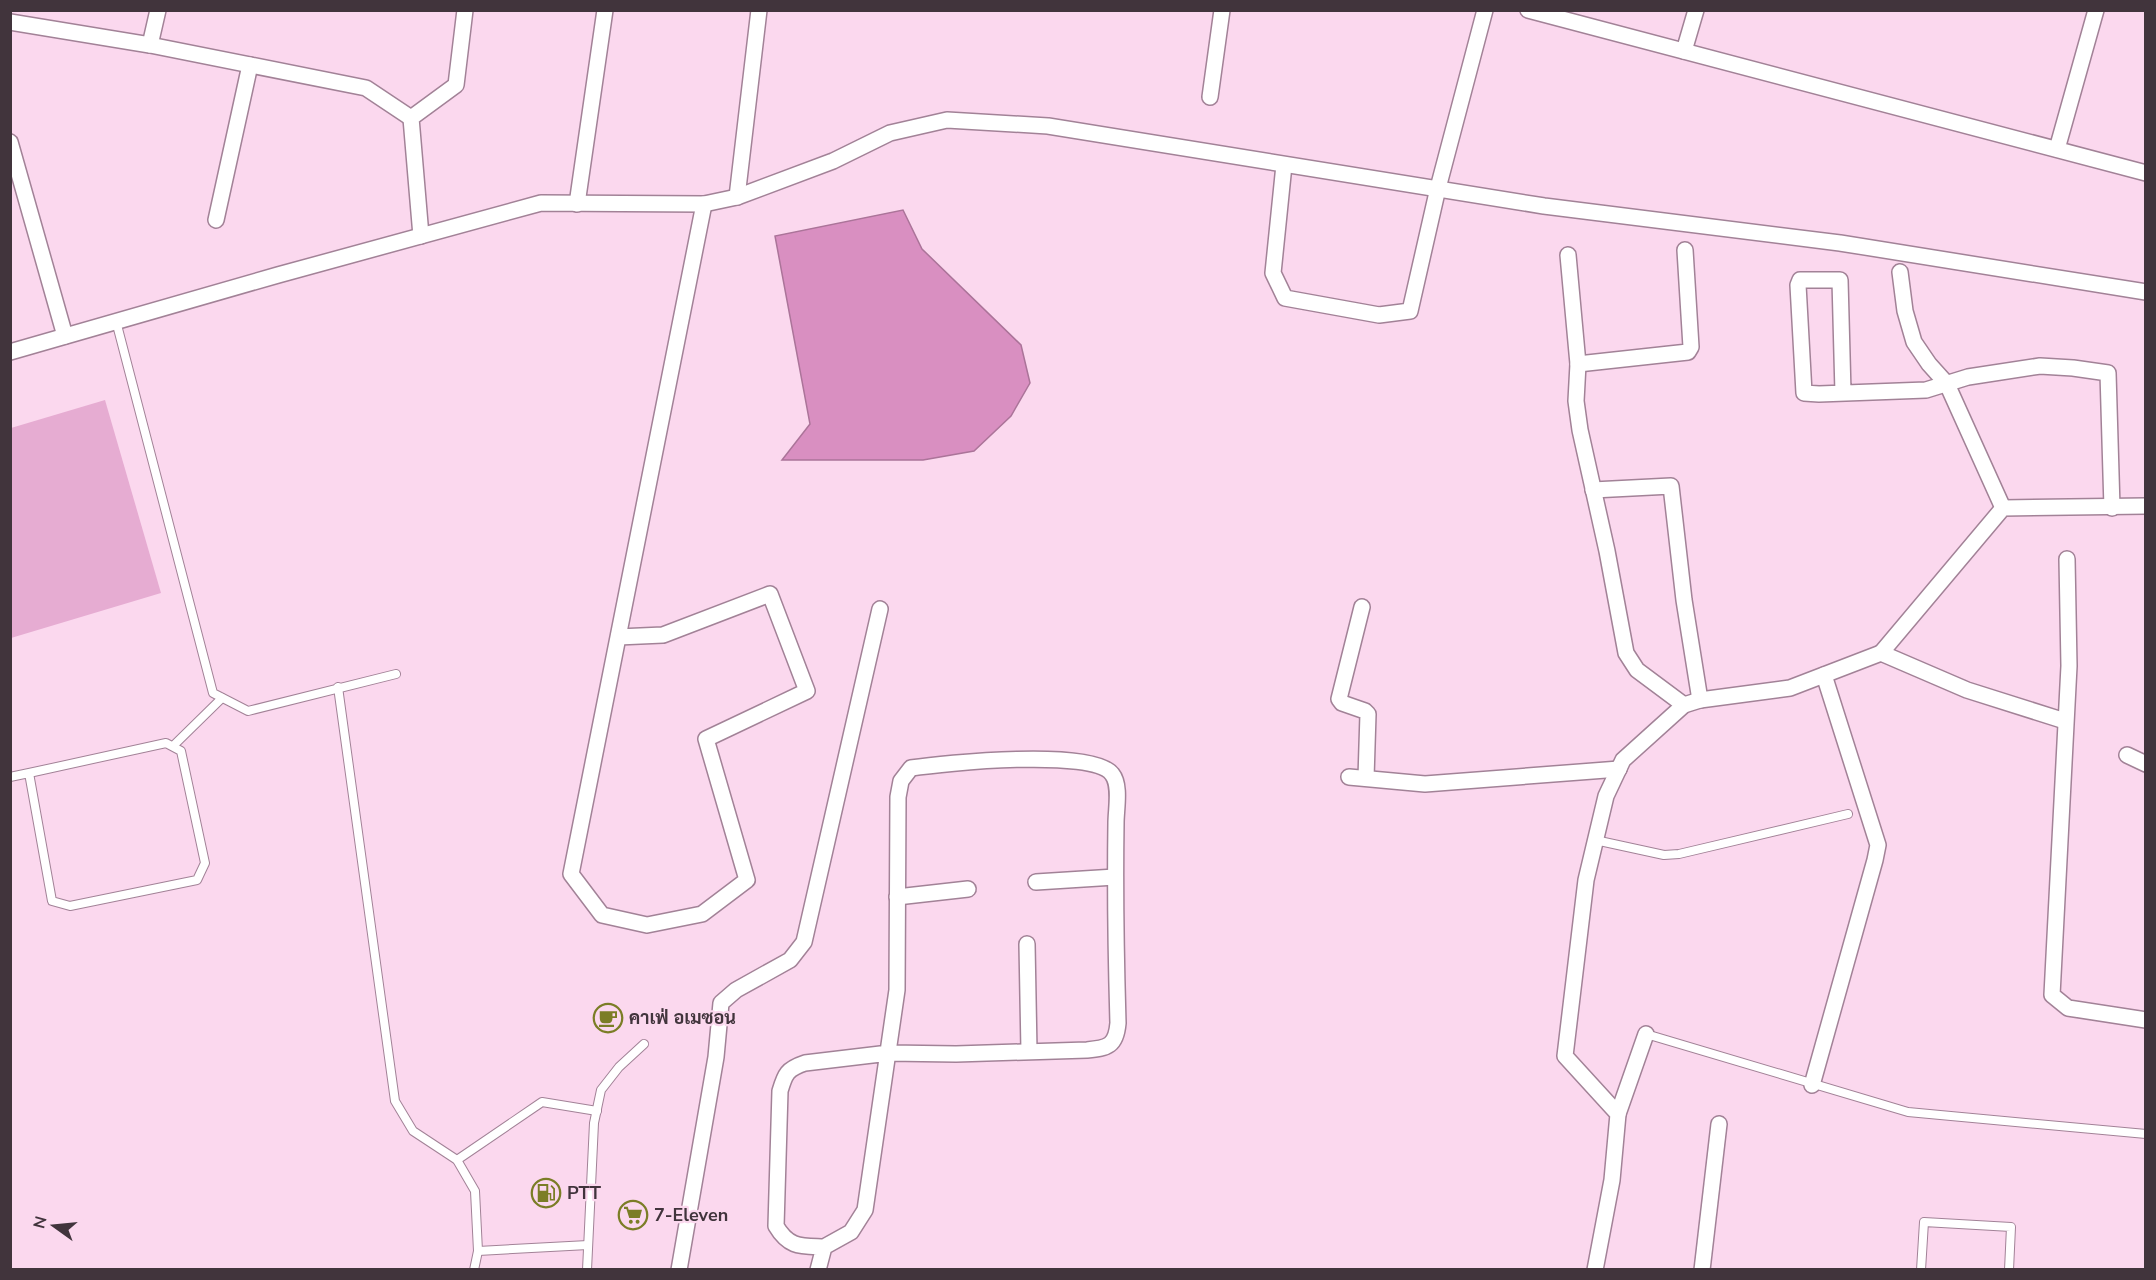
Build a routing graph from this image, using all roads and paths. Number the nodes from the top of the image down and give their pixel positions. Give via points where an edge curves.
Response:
1 (158, 10) edge
2 (465, 10) edge
3 (605, 10) edge
4 (759, 10) edge
5 (1222, 10) edge
6 (1485, 10) edge
7 (1528, 10) edge
8 (1696, 10) edge
9 (2096, 10) edge
10 (10, 22) edge
11 (150, 45) junction
12 (1684, 51) junction
13 (250, 65) junction
14 (1210, 97) dead end
15 (411, 118) junction
16 (10, 142) edge
17 (2057, 149) junction
18 (1284, 165) junction
19 (2145, 173) edge
20 (1438, 189) junction
21 (737, 197) junction
22 (578, 204) junction
23 (704, 204) junction
24 (216, 220) dead end
25 (421, 236) junction
26 (1685, 250) dead end
27 (1568, 255) dead end
28 (1900, 272) dead end
29 (2145, 292) edge
30 (116, 321) junction
31 (65, 336) junction
32 (10, 352) edge
33 (1578, 364) junction
34 (1947, 384) junction
35 (1842, 393) junction
36 (1593, 489) junction
37 (2145, 506) edge
38 (2003, 508) junction
39 (2112, 508) junction
40 (2067, 559) dead end
41 (1362, 608) dead end
42 (880, 609) dead end
43 (618, 638) junction
44 (1881, 653) junction
45 (396, 674) dead end
46 (1824, 675) junction
47 (339, 687) junction
48 (222, 698) junction
49 (1700, 700) junction
50 (1684, 705) junction
51 (2065, 721) junction
52 (173, 747) junction
53 (2127, 755) dead end
54 (2145, 764) edge
55 (1619, 769) junction
56 (29, 773) junction
57 (10, 777) edge
58 (1349, 777) dead end
59 (1366, 778) junction
60 (1848, 813) dead end
61 (1595, 840) junction
62 (1115, 876) junction
63 (1036, 882) dead end
64 (968, 889) dead end
65 (897, 897) junction
66 (1027, 944) dead end
67 (2145, 1020) edge
68 (1646, 1034) joint
69 (644, 1044) dead end
70 (1029, 1051) junction
71 (889, 1053) junction
72 (1812, 1084) junction
73 (597, 1111) junction
74 (1618, 1114) junction
75 (1719, 1124) dead end
76 (2145, 1134) edge
77 (458, 1160) junction
78 (588, 1245) junction
79 (824, 1246) junction
80 (478, 1251) junction
81 (474, 1269) edge
82 (587, 1269) edge
83 (679, 1269) edge
84 (818, 1269) edge
85 (1595, 1269) edge
86 (1702, 1269) edge
87 (1921, 1269) edge
88 (2009, 1269) edge

1 - 11 street
2 - 15 street via 456,84
3 - 22 street
4 - 21 street
5 - 14 street
6 - 20 street
7 - 12 street
8 - 12 street
9 - 17 street
10 - 11 street
11 - 13 street
12 - 17 street
13 - 15 street via 366,88
13 - 24 street
15 - 25 street
16 - 31 street
17 - 19 street
18 - 20 street
18 - 20 street via 1273,273 1286,298 1379,315 1410,311
18 - 21 street via 1048,126 947,120 890,133 833,161
20 - 29 street via 1840,243
21 - 23 street
22 - 23 street
22 - 25 street via 541,204
23 - 43 street
25 - 30 street
26 - 33 street via 1691,347 1688,352
27 - 33 street
28 - 34 street via 1914,342
30 - 31 street
30 - 48 lane via 213,693
31 - 32 street
33 - 36 street via 1576,401
34 - 35 street via 1926,390
34 - 38 street
34 - 39 street via 2040,366 2108,373
35 - 35 street via 1804,393 1800,280 1840,280
36 - 49 street via 1671,486
36 - 50 street via 1626,652 1637,670
37 - 39 street
38 - 39 street
38 - 44 street
40 - 51 street
41 - 59 street via 1339,699 1368,714
42 - 83 street via 804,942 790,960 735,990 721,1003 716,1057
43 - 43 street via 663,635 770,594 807,691 706,739 747,880 702,914 647,925 602,915 571,874
44 - 46 street
44 - 51 street via 1967,690
45 - 47 lane
46 - 49 street via 1790,688
46 - 72 street via 1878,845
47 - 48 lane via 248,711
47 - 77 lane via 395,1101 413,1131
48 - 52 lane
49 - 50 street
50 - 55 street via 1623,760
51 - 67 street via 2052,995 2068,1008
52 - 56 lane via 166,743
52 - 56 lane via 181,751 205,863 196,880 70,906 52,901
53 - 54 street
55 - 59 street via 1425,784
55 - 61 street via 1606,796
56 - 57 lane
58 - 59 street
60 - 61 lane via 1679,854 1664,855
61 - 74 street via 1586,880 1565,1056
62 - 63 street
62 - 65 street via 1117,790 1114,775 1107,768 1018,758 940,763 911,768 901,782
62 - 70 street via 1117,1035 1101,1049
64 - 65 street
65 - 71 street via 897,990
66 - 70 street
68 - 72 lane
68 - 74 street
69 - 73 lane via 601,1090
70 - 71 street
71 - 79 street via 866,1210 851,1232
71 - 79 street via 805,1063 784,1076 780,1091 776,1226 789,1242
72 - 76 lane via 1908,1112
73 - 77 lane via 542,1102
73 - 78 lane
74 - 85 street via 1612,1180
75 - 86 street
77 - 80 lane via 475,1191
78 - 80 lane
78 - 82 lane
79 - 84 street
80 - 81 lane
87 - 88 lane via 1924,1222 2011,1227

